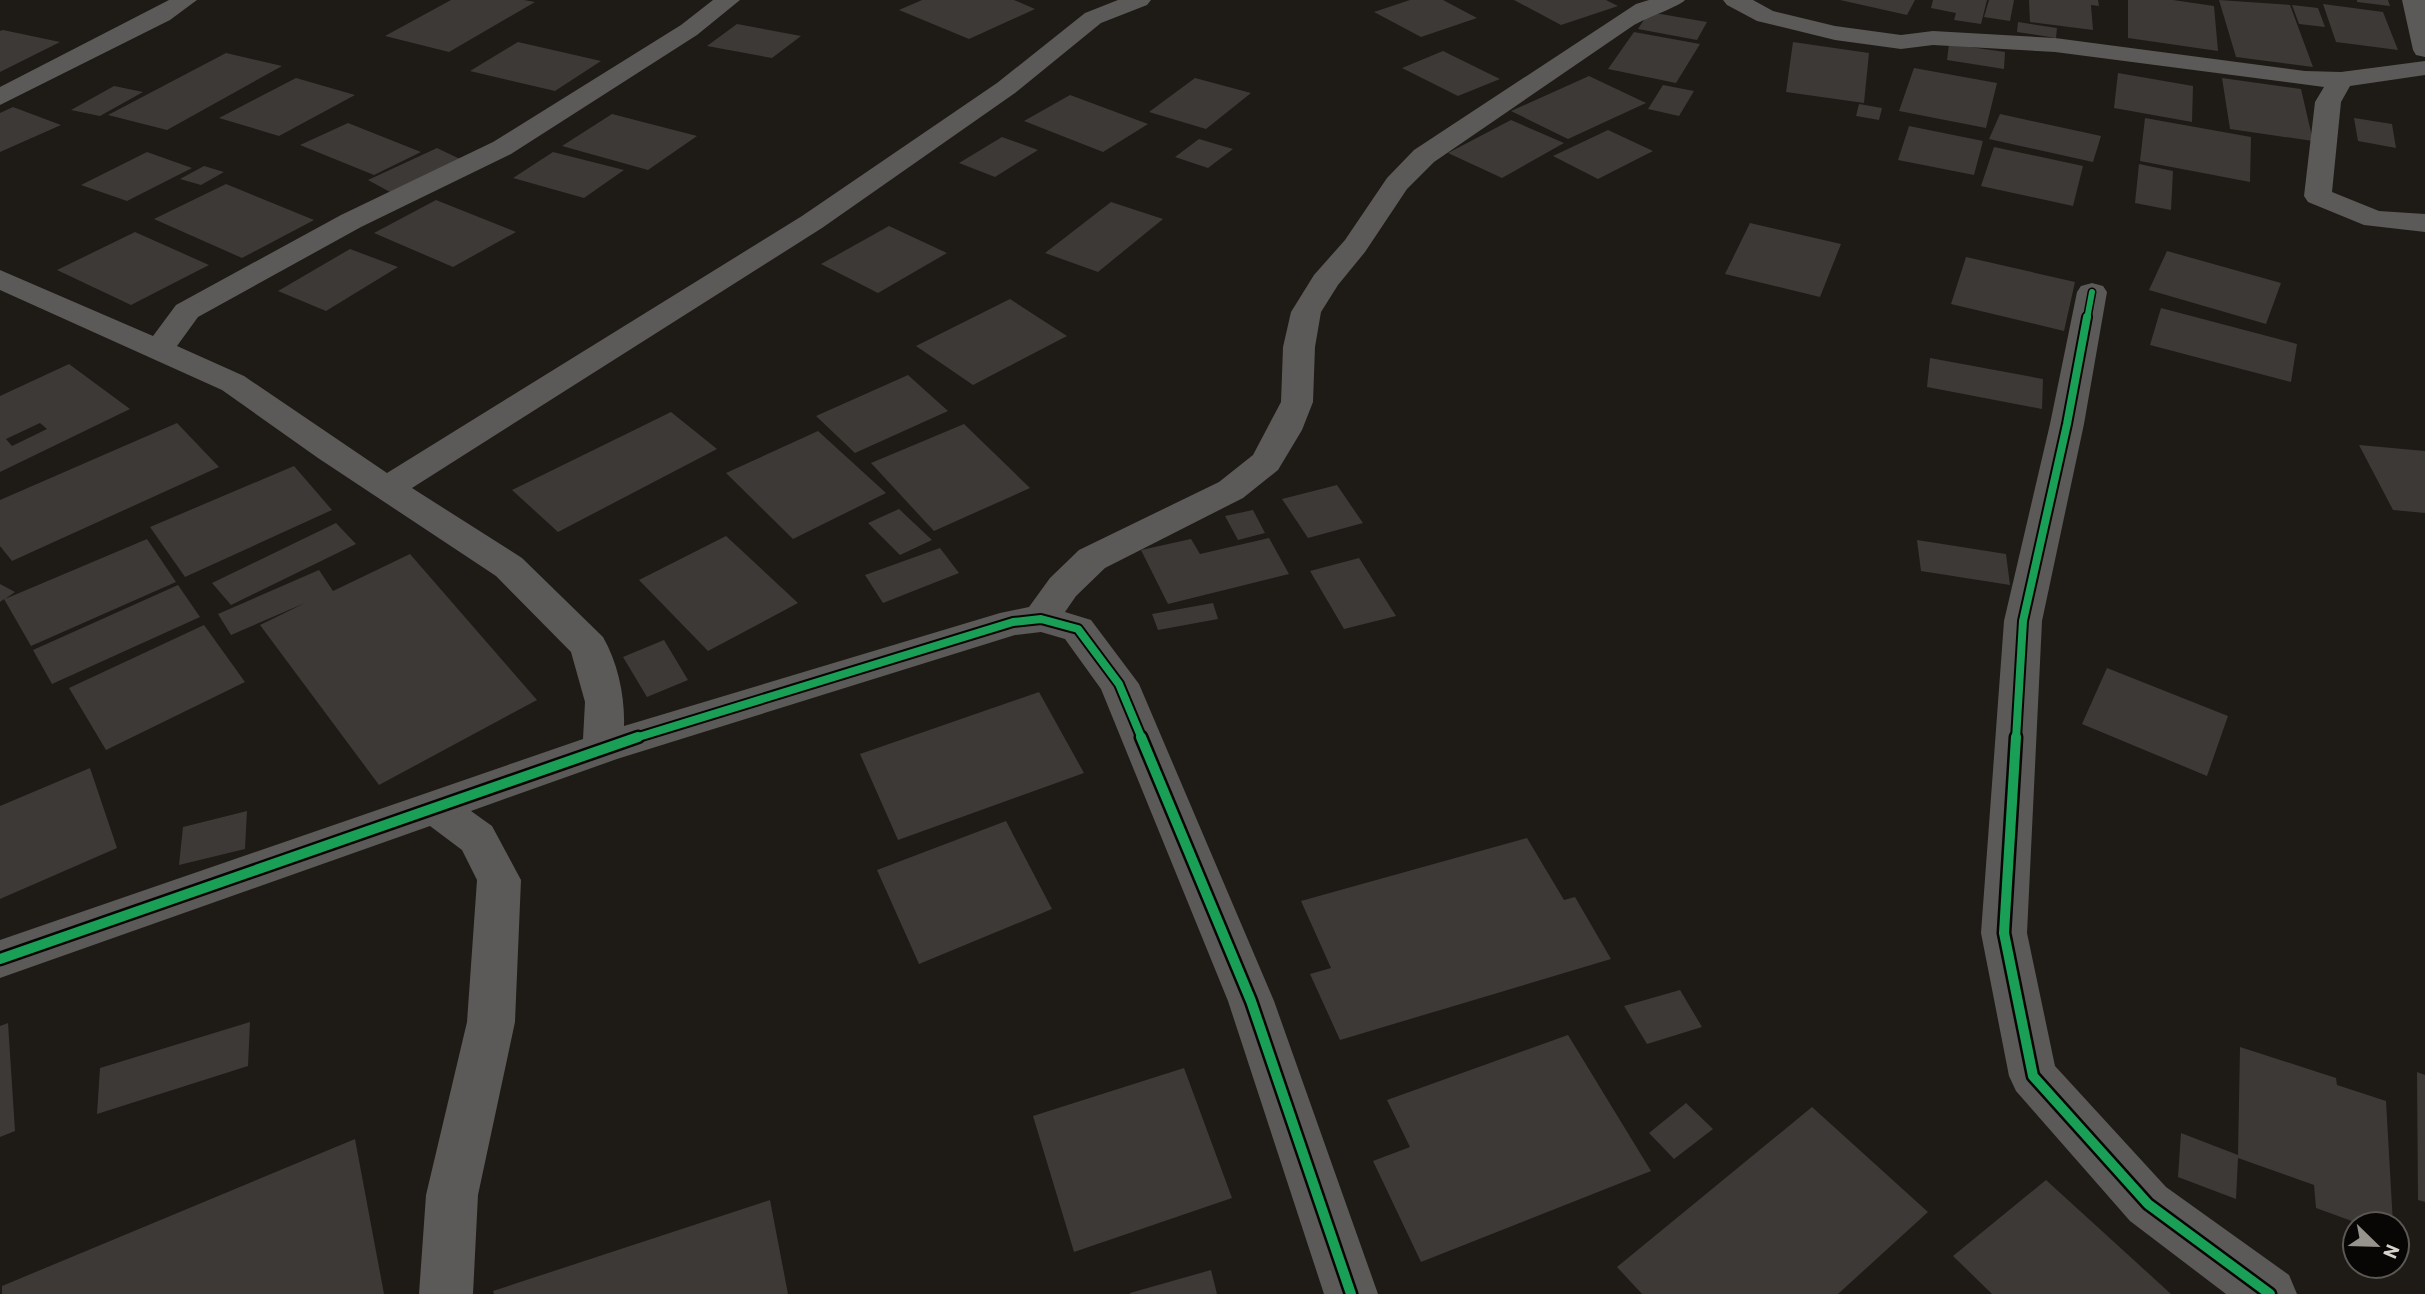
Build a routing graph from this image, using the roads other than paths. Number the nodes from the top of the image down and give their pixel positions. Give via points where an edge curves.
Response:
1 (185, 0) edge
2 (728, 0) edge
3 (1139, 0) edge
4 (1673, 0) edge
5 (1735, 0) edge
6 (1791, 0) edge
7 (2414, 0) edge
8 (1933, 38) junction
9 (2425, 50) edge
10 (2425, 68) edge
11 (2341, 80) junction
12 (0, 97) edge
13 (2425, 223) edge
14 (0, 279) edge
15 (2092, 292) dead end
16 (159, 350) junction
17 (389, 487) junction
18 (1041, 619) junction
19 (603, 748) junction
20 (437, 808) junction
21 (0, 959) edge
22 (446, 1294) edge
23 (1351, 1294) edge
24 (2270, 1294) edge

1 - 12 street
2 - 16 street via 689,30 502,148 351,221 187,311
3 - 17 street via 1093,18 1006,88 812,222
4 - 18 street via 1626,20 1482,115 1408,171 1306,312 1297,402 1266,462 1231,491 1092,559 1063,587
5 - 8 street via 1765,16 1835,33 1901,42
6 - 8 street
7 - 9 street
8 - 11 street via 2055,45
10 - 11 street
11 - 13 street via 2328,102 2318,196 2374,219
14 - 16 street
15 - 24 street via 2023,621 2004,933 2033,1076 2148,1204
16 - 17 street via 233,383
17 - 19 street via 509,567 590,647 605,702
18 - 19 street via 1013,622
18 - 23 street via 1078,629 1119,684 1251,1001
19 - 20 street
20 - 21 street
20 - 22 street via 477,838 499,880 491,1022 452,1195

